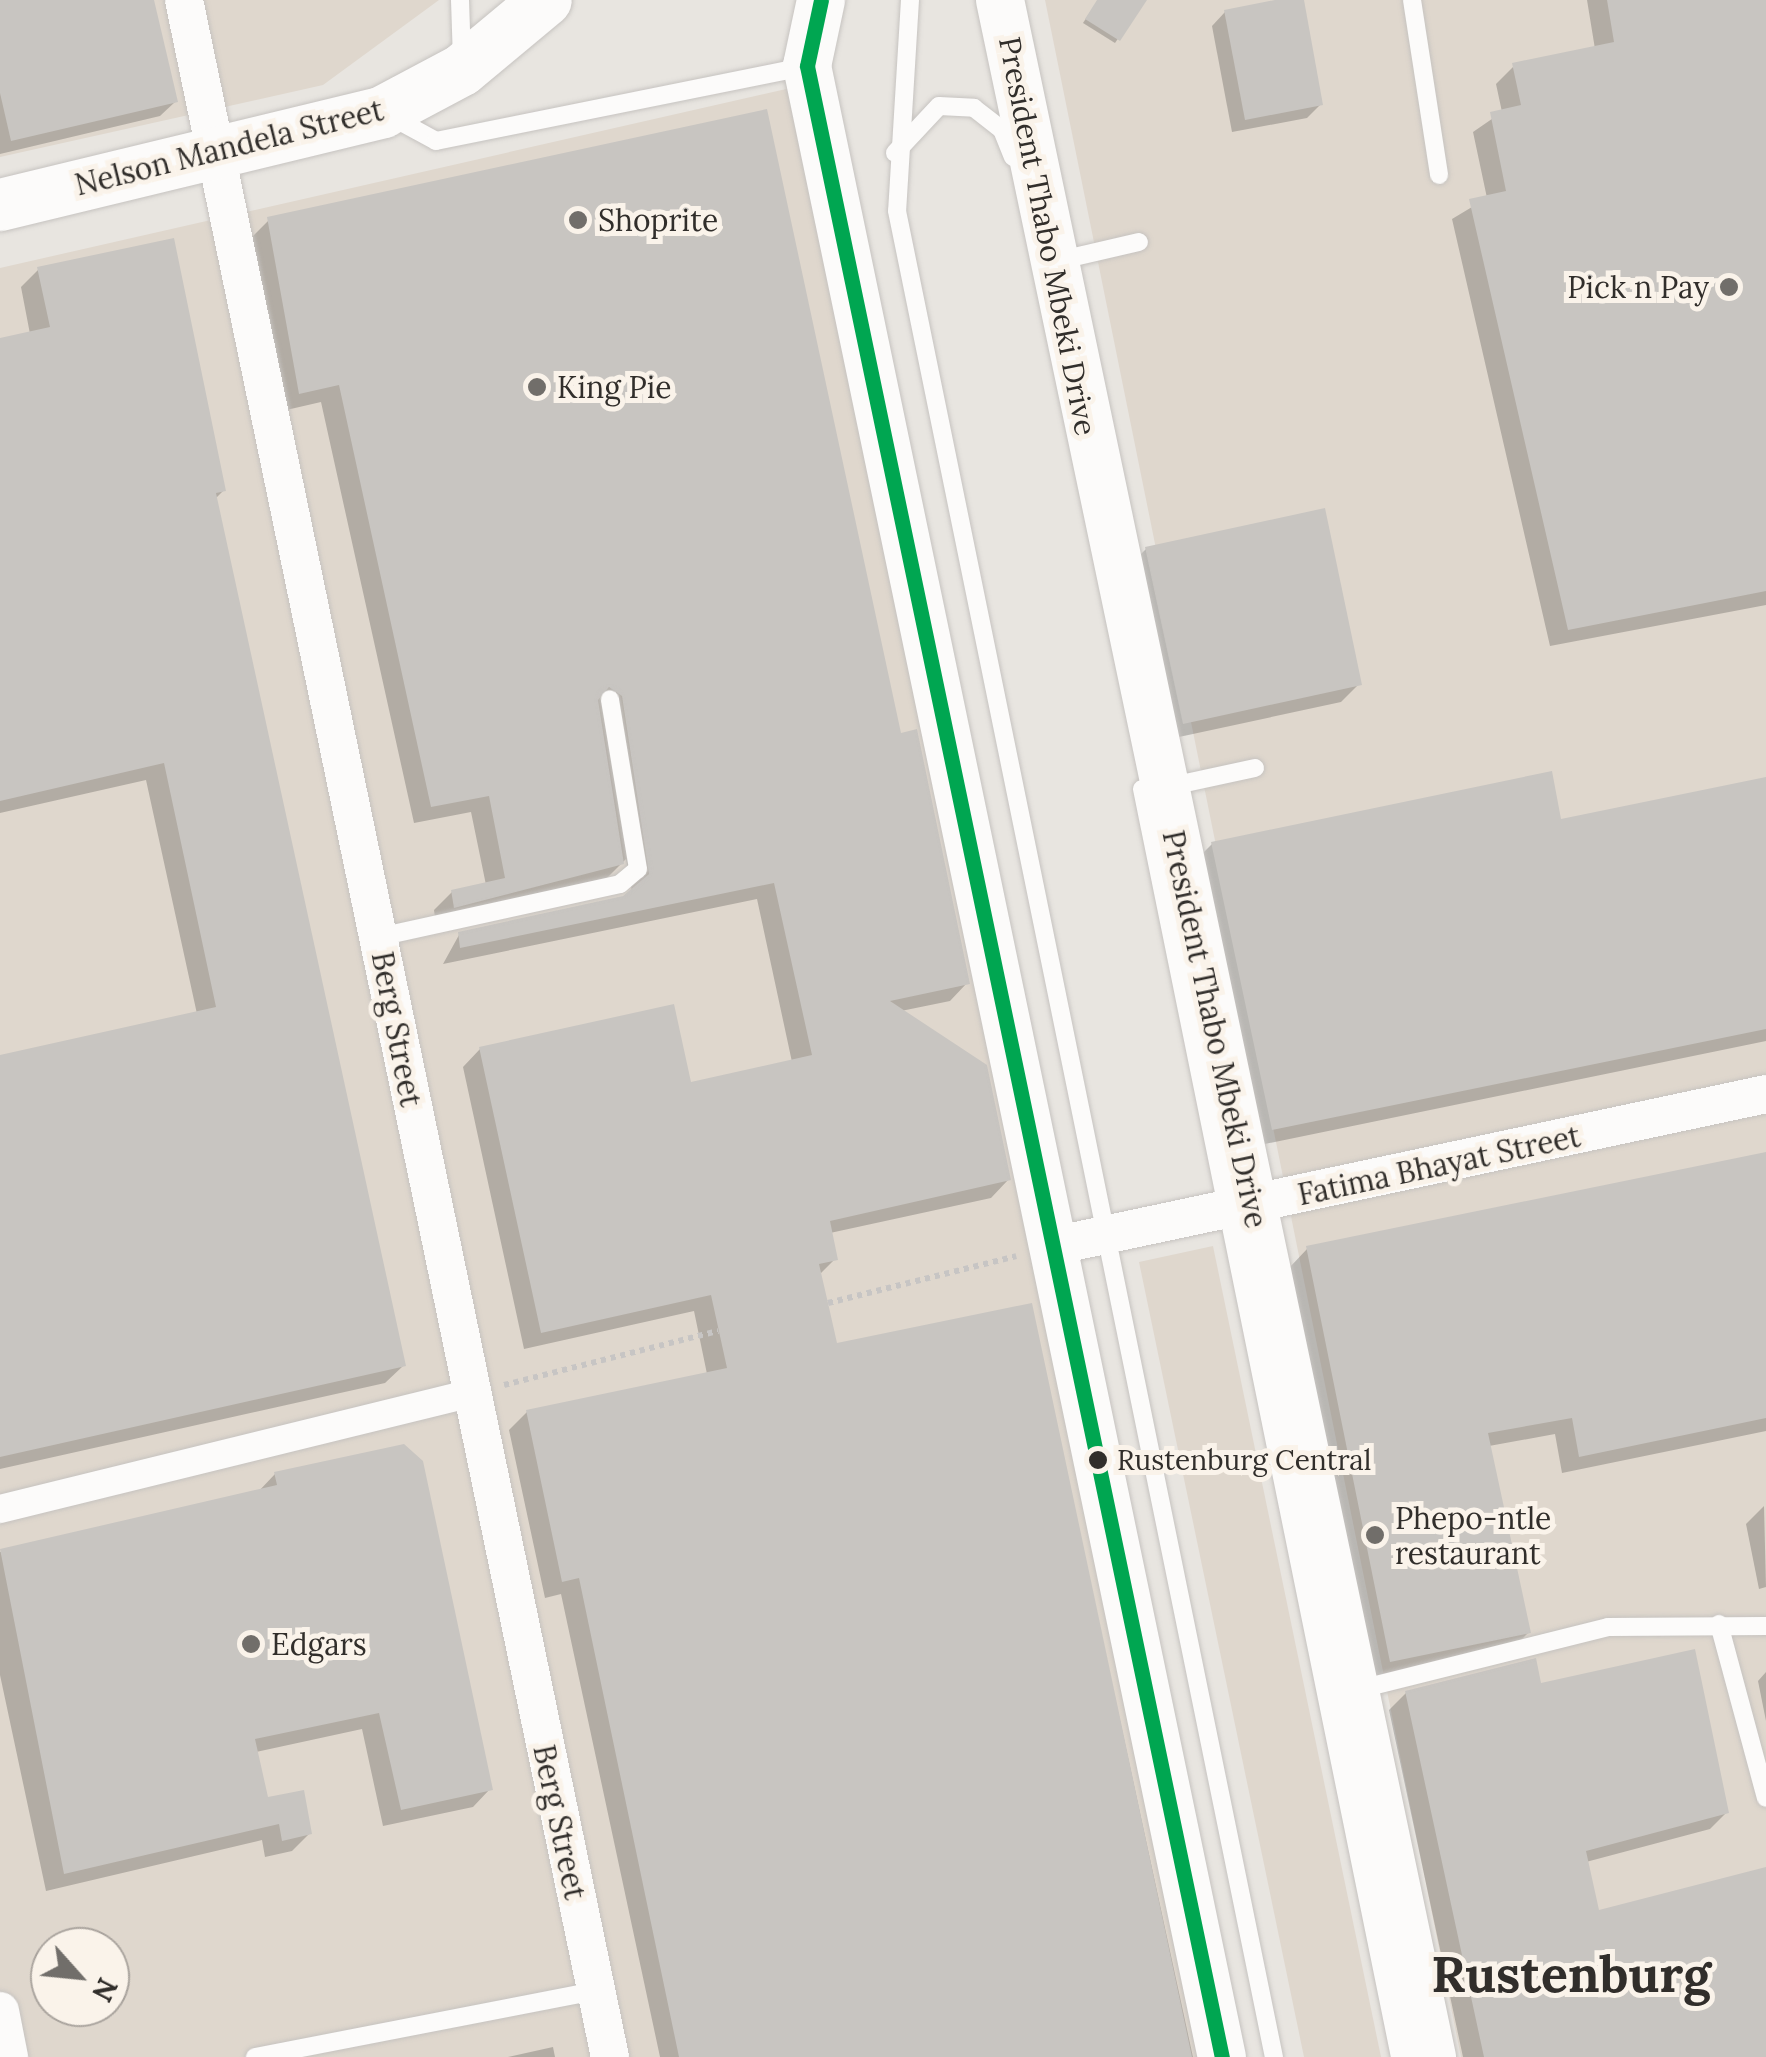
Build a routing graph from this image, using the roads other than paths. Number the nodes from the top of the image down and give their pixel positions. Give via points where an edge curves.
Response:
1 (184, 0) edge
2 (460, 0) edge
3 (546, 0) edge
4 (821, 0) edge
5 (910, 0) edge
6 (1000, 0) edge
7 (1412, 0) edge
8 (808, 66) junction
9 (462, 70) junction
10 (382, 112) junction
11 (896, 153) junction
12 (214, 154) junction
13 (1439, 175) dead end
14 (0, 204) edge
15 (1139, 242) dead end
16 (1051, 262) junction
17 (610, 699) dead end
18 (1254, 768) dead end
19 (1163, 788) junction
20 (379, 937) junction
21 (1766, 1094) edge
22 (1238, 1208) junction
23 (1110, 1234) junction
24 (1053, 1246) junction
25 (469, 1394) junction
26 (0, 1509) edge
27 (1720, 1624) junction
28 (1766, 1626) edge
29 (1356, 1690) junction
30 (1766, 1798) edge
31 (596, 1992) junction
32 (0, 2011) edge
33 (9, 2057) edge
34 (255, 2057) edge
35 (610, 2057) edge
36 (1222, 2057) edge
37 (1274, 2057) edge
38 (1400, 2057) edge
39 (1432, 2057) edge

1 - 12 street, Berg Street
2 - 9 lane
3 - 9 main road, Nelson Mandela Street
4 - 8 street
5 - 11 lane
6 - 16 street, President Thabo Mbeki Drive
7 - 13 lane
8 - 10 lane via 436,141
8 - 24 street
9 - 10 main road, Nelson Mandela Street
10 - 12 main road, Nelson Mandela Street
11 - 22 lane via 939,106 974,108 1002,130 1023,178
11 - 23 lane via 897,212
12 - 14 main road, Nelson Mandela Street
12 - 20 street, Berg Street
15 - 16 lane
16 - 19 street, President Thabo Mbeki Drive
17 - 20 lane via 638,869 620,884
18 - 19 lane
19 - 22 street, President Thabo Mbeki Drive
20 - 25 street, Berg Street
21 - 22 street, Fatima Bhayat Street
22 - 23 street, Fatima Bhayat Street
22 - 29 street, President Thabo Mbeki Drive
22 - 38 lane
23 - 24 street, Fatima Bhayat Street
23 - 37 lane
24 - 36 street
25 - 26 street
25 - 31 street, Berg Street
27 - 28 lane
27 - 29 lane via 1608,1627
27 - 30 lane
29 - 39 street, President Thabo Mbeki Drive
31 - 34 lane
31 - 35 street, Berg Street
32 - 33 street

